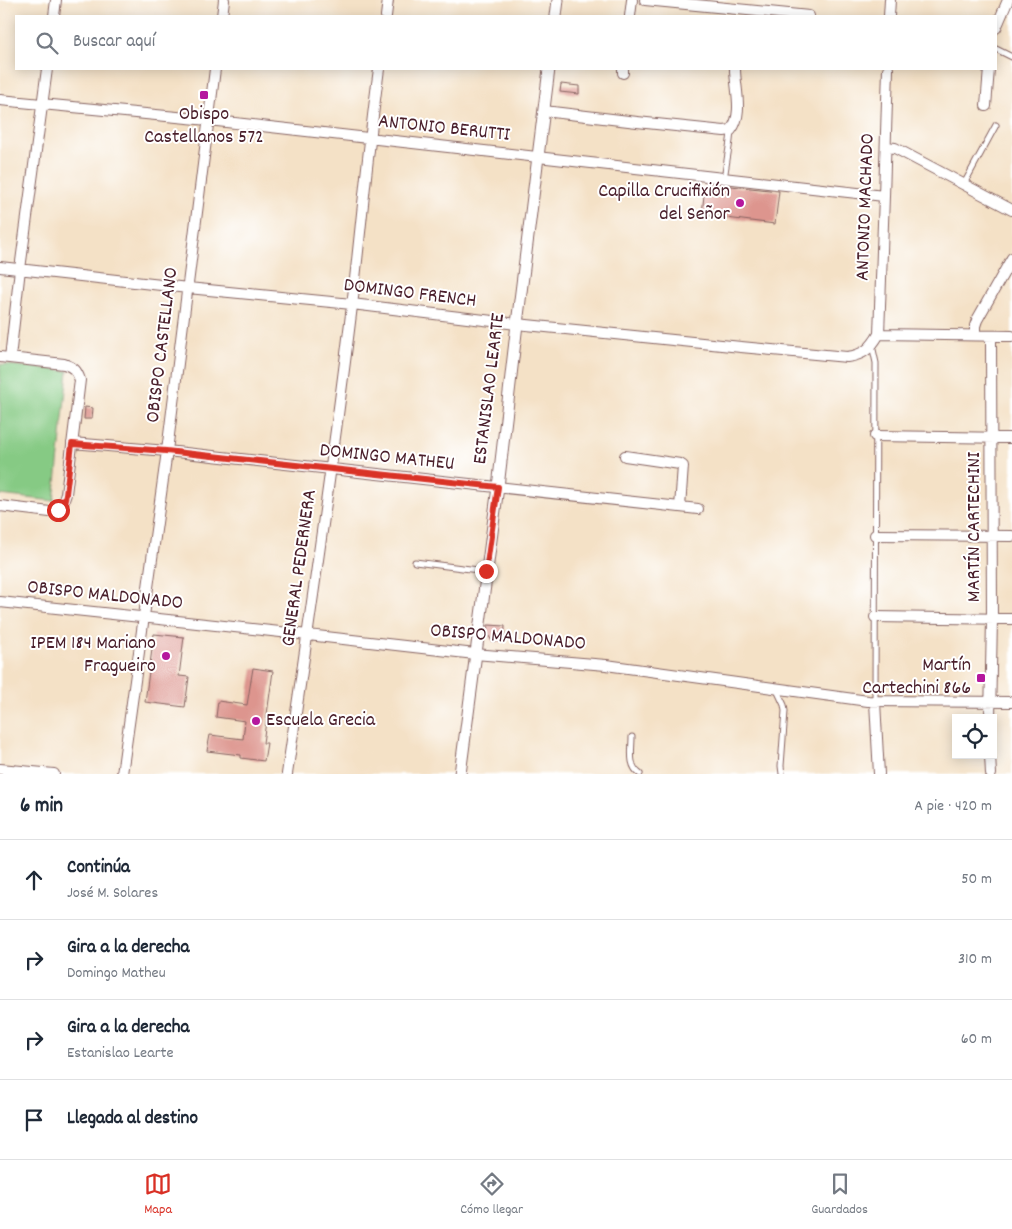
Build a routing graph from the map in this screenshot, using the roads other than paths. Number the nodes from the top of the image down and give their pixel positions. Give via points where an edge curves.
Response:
1 (56, 0) edge
2 (224, 0) edge
3 (388, 0) edge
4 (558, 0) edge
5 (632, 0) edge
6 (645, 0) edge
7 (890, 0) edge
8 (1008, 0) edge
9 (725, 4) edge
10 (737, 13) edge
11 (54, 15) edge
12 (222, 15) edge
13 (386, 15) edge
14 (556, 15) edge
15 (630, 15) edge
16 (785, 15) edge
17 (889, 15) edge
18 (997, 26) edge
19 (997, 50) edge
20 (1012, 57) edge
21 (47, 70) edge
22 (215, 70) edge
23 (379, 70) edge
24 (549, 70) edge
25 (735, 70) edge
26 (888, 70) edge
27 (989, 70) edge
28 (0, 100) edge
29 (43, 104) junction
30 (986, 106) dead end
31 (544, 111) junction
32 (208, 120) junction
33 (996, 125) dead end
34 (731, 130) junction
35 (370, 138) junction
36 (886, 147) junction
37 (538, 157) junction
38 (724, 179) junction
39 (964, 185) junction
40 (884, 196) junction
41 (1012, 210) edge
42 (1012, 258) edge
43 (0, 267) edge
44 (20, 270) junction
45 (188, 288) junction
46 (352, 304) junction
47 (517, 324) junction
48 (879, 334) junction
49 (975, 335) junction
50 (991, 336) junction
51 (1012, 336) edge
52 (872, 345) junction
53 (5, 357) edge
54 (875, 436) junction
55 (992, 438) junction
56 (1012, 438) edge
57 (72, 444) junction
58 (166, 451) junction
59 (625, 456) dead end
60 (331, 470) junction
61 (498, 487) junction
62 (0, 506) edge
63 (680, 507) junction
64 (698, 509) dead end
65 (875, 535) junction
66 (992, 536) junction
67 (1012, 536) edge
68 (415, 562) dead end
69 (486, 571) junction
70 (0, 602) edge
71 (144, 618) junction
72 (874, 618) junction
73 (992, 619) junction
74 (1012, 619) edge
75 (308, 635) junction
76 (476, 654) junction
77 (776, 688) junction
78 (875, 702) junction
79 (990, 702) junction
80 (1012, 702) edge
81 (990, 714) edge
82 (632, 737) dead end
83 (990, 759) edge
84 (0, 768) edge
85 (54, 774) edge
86 (122, 774) edge
87 (287, 774) edge
88 (460, 774) edge
89 (640, 774) edge
90 (782, 774) edge
91 (879, 774) edge
92 (991, 774) edge

1 - 11 street
2 - 12 street
3 - 13 street
4 - 14 street
5 - 15 street
6 - 9 street
7 - 17 street
8 - 18 street
9 - 10 street
10 - 16 street
19 - 20 lane
21 - 29 street
22 - 32 street, OBISPO CASTELLANO
23 - 35 street, GENERAL PEDERNERA
24 - 31 street, ESTANISLAO LEARTE
25 - 34 street via 738,104 735,125
26 - 36 street, ANTONIO MACHADO
27 - 30 street
28 - 29 street, ANTONIO BERUTTI
29 - 32 street, ANTONIO BERUTTI
29 - 44 street
31 - 34 street
31 - 37 street, ESTANISLAO LEARTE
32 - 35 street, ANTONIO BERUTTI
32 - 45 street, OBISPO CASTELLANO
33 - 39 lane
34 - 38 lane
35 - 37 street, ANTONIO BERUTTI
35 - 46 street, GENERAL PEDERNERA
36 - 39 street via 895,148
36 - 40 street, ANTONIO MACHADO
37 - 38 street, ANTONIO BERUTTI
37 - 47 street, ESTANISLAO LEARTE
38 - 40 street, ANTONIO BERUTTI
39 - 41 street
40 - 48 street, ANTONIO MACHADO
42 - 49 street via 977,320
43 - 44 street, DOMINGO FRENCH
44 - 45 street, DOMINGO FRENCH
44 - 53 street
45 - 46 street, DOMINGO FRENCH
45 - 58 street, OBISPO CASTELLANO
46 - 47 street, DOMINGO FRENCH
46 - 60 street, GENERAL PEDERNERA
47 - 52 street, DOMINGO FRENCH via 846,357 860,354
47 - 61 street, ESTANISLAO LEARTE
48 - 49 street
48 - 52 street
49 - 50 street
50 - 51 street
50 - 55 street, MARTÍN CARTECHINI
52 - 54 lane via 876,363
53 - 57 street via 64,364 72,366 78,373 80,380
54 - 55 street
54 - 65 lane
55 - 56 street
55 - 66 street, MARTÍN CARTECHINI
57 - 58 street, DOMINGO MATHEU
57 - 62 street via 66,494 58,510 50,512
58 - 60 street, DOMINGO MATHEU
58 - 71 street, OBISPO CASTELLANO
59 - 63 street via 683,466
60 - 61 street, DOMINGO MATHEU
60 - 75 street, GENERAL PEDERNERA
61 - 63 street, DOMINGO MATHEU
61 - 69 street, ESTANISLAO LEARTE
63 - 64 street, DOMINGO MATHEU
65 - 66 street
65 - 72 lane
66 - 67 street
66 - 73 street, MARTÍN CARTECHINI
68 - 69 lane
69 - 76 street, ESTANISLAO LEARTE
70 - 71 street, OBISPO MALDONADO
71 - 75 street, OBISPO MALDONADO
71 - 86 street, OBISPO CASTELLANO
72 - 73 street
72 - 78 lane
73 - 74 street
73 - 79 street, MARTÍN CARTECHINI
75 - 76 street, OBISPO MALDONADO
75 - 87 street, GENERAL PEDERNERA
76 - 77 street, OBISPO MALDONADO via 606,665
76 - 88 street, ESTANISLAO LEARTE
77 - 78 street, OBISPO MALDONADO
77 - 90 lane via 785,711
78 - 79 street, OBISPO MALDONADO
78 - 91 street
79 - 80 street, OBISPO MALDONADO
79 - 81 street, MARTÍN CARTECHINI
82 - 89 lane via 632,764
83 - 92 street
84 - 85 street

